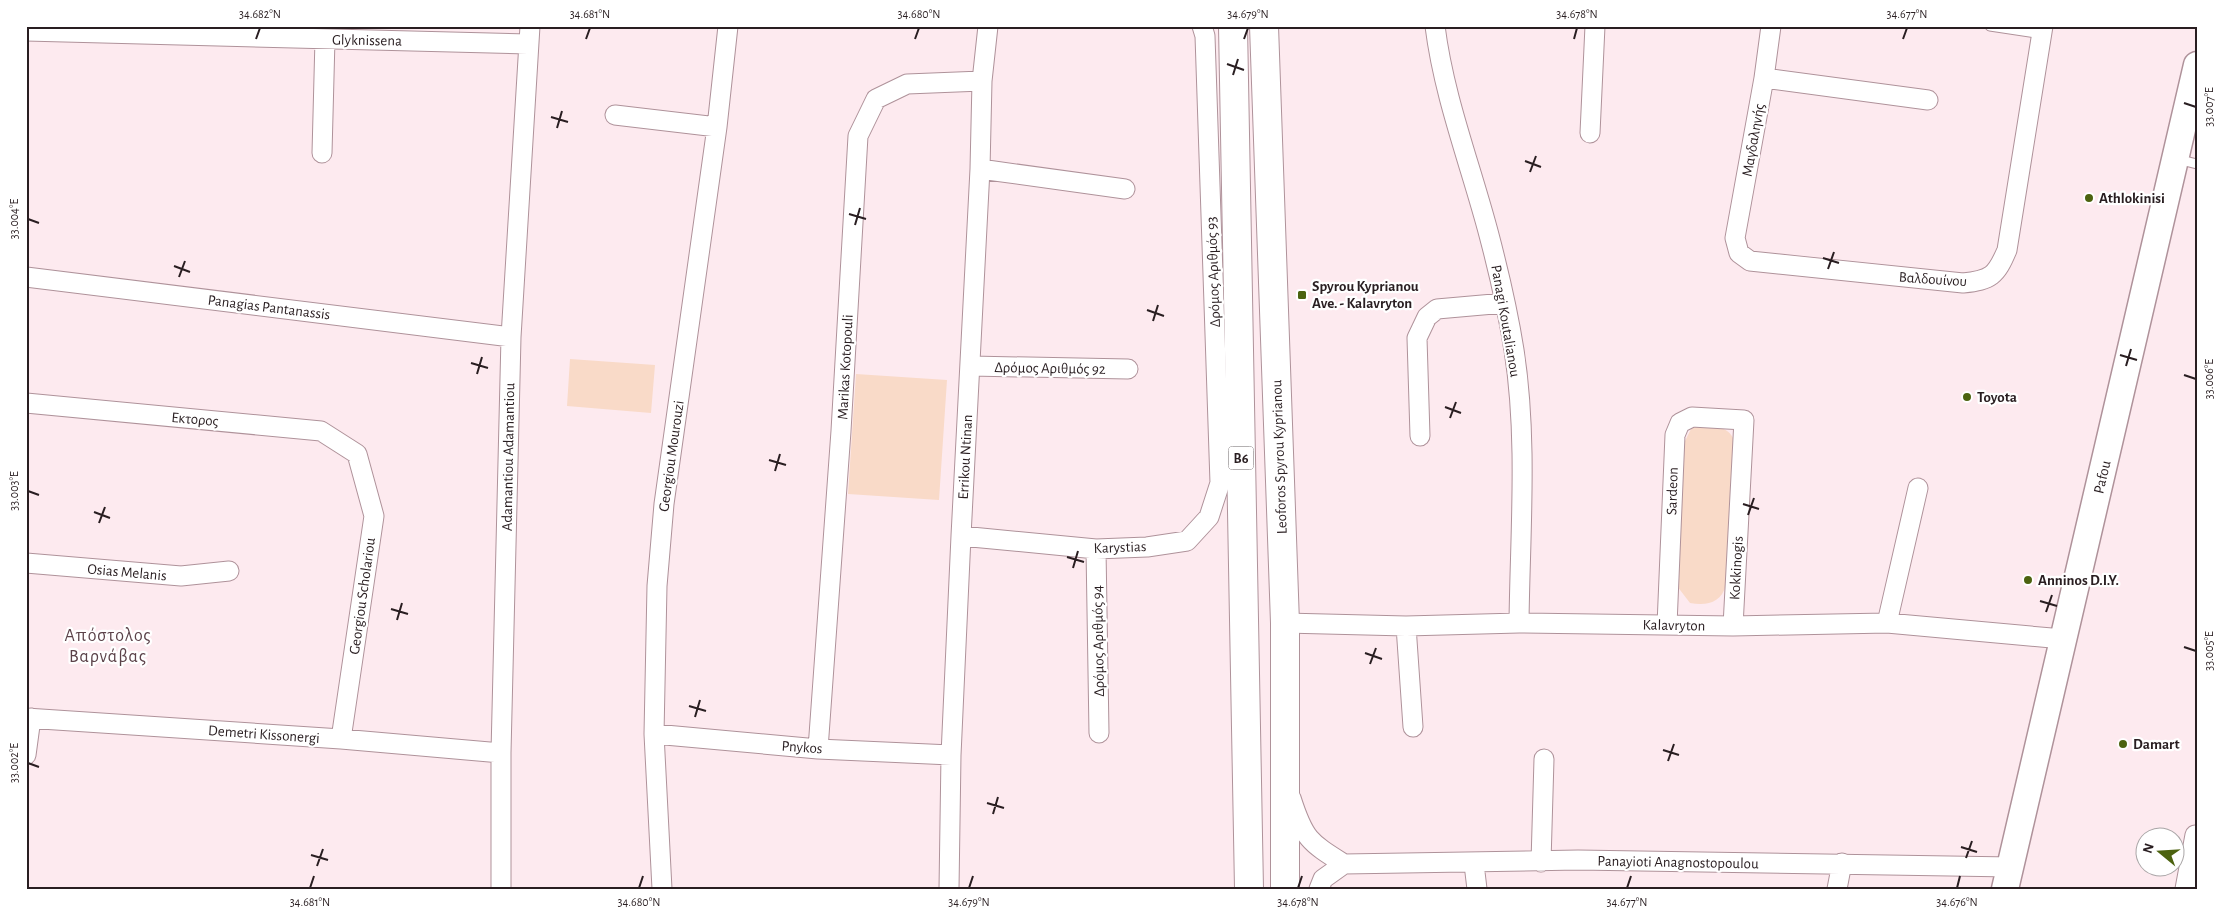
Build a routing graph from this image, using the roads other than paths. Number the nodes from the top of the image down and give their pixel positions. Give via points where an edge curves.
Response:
1 (728, 26) edge
2 (988, 26) edge
3 (1202, 26) edge
4 (1233, 26) edge
5 (1264, 26) edge
6 (1435, 26) edge
7 (1595, 26) edge
8 (1771, 26) edge
9 (1990, 26) edge
10 (2042, 30) edge
11 (26, 31) edge
12 (529, 35) edge
13 (325, 39) junction
14 (2197, 65) edge
15 (1764, 78) junction
16 (982, 81) junction
17 (1928, 100) dead end
18 (615, 115) dead end
19 (717, 128) junction
20 (1590, 133) dead end
21 (322, 152) dead end
22 (2186, 161) edge
23 (980, 169) junction
24 (1125, 189) dead end
25 (1739, 253) joint
26 (26, 277) edge
27 (1505, 303) junction
28 (511, 337) junction
29 (971, 366) junction
30 (1128, 370) dead end
31 (26, 404) edge
32 (1744, 420) joint
33 (1420, 436) dead end
34 (357, 454) joint
35 (1918, 488) dead end
36 (1209, 517) joint
37 (961, 536) junction
38 (1096, 549) junction
39 (26, 563) edge
40 (229, 571) dead end
41 (1284, 623) junction
42 (1519, 623) junction
43 (1887, 623) junction
44 (1667, 625) junction
45 (1406, 626) junction
46 (1733, 626) junction
47 (2063, 639) junction
48 (29, 718) edge
49 (1413, 727) dead end
50 (1099, 733) dead end
51 (654, 734) junction
52 (341, 739) junction
53 (818, 749) junction
54 (501, 753) junction
55 (26, 755) edge
56 (951, 755) junction
57 (1544, 759) dead end
58 (1284, 776) junction
59 (2195, 835) dead end
60 (1541, 862) junction
61 (1842, 863) junction
62 (1344, 864) junction
63 (1474, 864) junction
64 (2009, 878) edge
65 (501, 889) edge
66 (662, 889) edge
67 (949, 889) edge
68 (1249, 889) edge
69 (1285, 889) edge
70 (1319, 889) edge
71 (1478, 889) edge
72 (1836, 889) edge
73 (2185, 889) edge

1 - 19 street, Georgiou Mourouzi
2 - 16 street, Errikou Ntinan
3 - 36 street, Δρόμος Αριθμός 93 via 1205,36 1220,482
4 - 68 main road, B6
5 - 41 main road, Leoforos Spyrou Kyprianou
6 - 27 street, Panagi Koutalianou via 1454,118
7 - 20 street
8 - 15 street, Μαγδαληνής
9 - 10 lane
10 - 25 street, Βαλδουίνου via 2007,250 1998,271 1983,281 1963,283 1750,261
11 - 13 street, Glyknissena
12 - 13 street, Glyknissena
12 - 28 street, Adamantiou Adamantiou
13 - 21 street
14 - 22 main road, Pafou
15 - 17 street
15 - 25 street, Μαγδαληνής via 1735,238
16 - 23 street, Errikou Ntinan
16 - 53 street, Marikas Kotopouli via 907,84 876,99 858,136
18 - 19 street
19 - 51 street, Georgiou Mourouzi via 664,504 657,586
22 - 47 main road, Pafou
23 - 24 street
23 - 29 street, Errikou Ntinan
26 - 28 street, Panagias Pantanassis
27 - 33 street via 1437,309 1427,317 1417,338
27 - 42 street, Panagi Koutalianou via 1522,426
28 - 54 street, Adamantiou Adamantiou
29 - 30 street, Δρόμος Αριθμός 92
29 - 37 street, Errikou Ntinan
31 - 34 street, Εκτορος via 321,431
32 - 44 street, Sardeon via 1692,417 1680,422 1675,435
32 - 46 street, Kokkinogis
34 - 52 street, Georgiou Scholariou via 374,516
35 - 43 street
36 - 38 street, Karystias via 1187,541
37 - 38 street, Karystias
37 - 56 street, Errikou Ntinan
38 - 50 street, Δρόμος Αριθμός 94
39 - 40 street, Osias Melanis via 181,576
41 - 45 street, Kalavryton
41 - 58 main road, Leoforos Spyrou Kyprianou
42 - 44 street, Kalavryton
42 - 45 street, Kalavryton
43 - 46 street, Kalavryton
43 - 47 street, Kalavryton
44 - 46 street, Kalavryton
45 - 49 street
47 - 64 main road, Pafou
48 - 52 street, Demetri Kissonergi
48 - 55 street
51 - 53 street, Pnykos
51 - 66 street, Georgiou Mourouzi
52 - 54 street, Demetri Kissonergi
53 - 56 street, Pnykos
54 - 65 street, Adamantiou Adamantiou
56 - 67 street, Errikou Ntinan
57 - 60 street
58 - 62 street via 1300,827 1314,846
58 - 69 main road, Leoforos Spyrou Kyprianou
59 - 73 street
60 - 61 street, Panayioti Anagnostopoulou
60 - 63 street, Panayioti Anagnostopoulou
61 - 64 street, Panayioti Anagnostopoulou
61 - 72 street
62 - 63 street, Panayioti Anagnostopoulou
62 - 70 street via 1323,879
63 - 71 street

